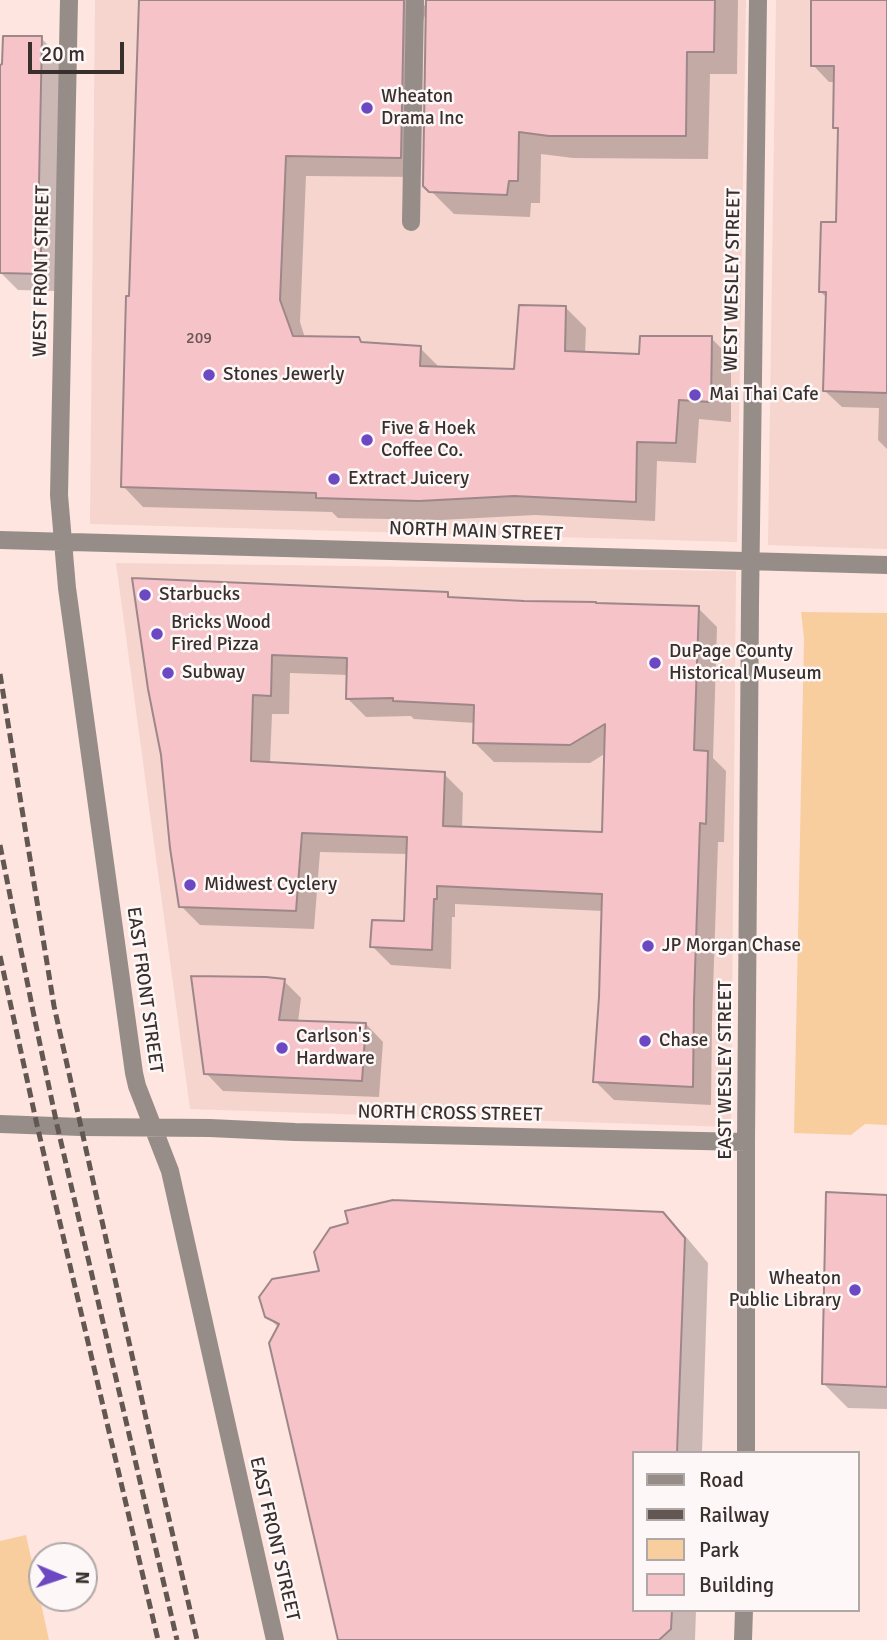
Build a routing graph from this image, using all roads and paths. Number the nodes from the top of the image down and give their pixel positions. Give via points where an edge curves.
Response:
1 (69, 0) edge
2 (415, 0) edge
3 (758, 0) edge
4 (411, 222) dead end
5 (0, 540) edge
6 (63, 542) junction
7 (751, 561) junction
8 (887, 565) edge
9 (0, 1124) edge
10 (152, 1127) junction
11 (746, 1142) junction
12 (746, 1451) edge
13 (744, 1612) edge
14 (275, 1640) edge
15 (743, 1640) edge

1 - 6 street, WEST FRONT STREET via 59,495
2 - 4 street
3 - 7 street, WEST WESLEY STREET
5 - 6 street, NORTH MAIN STREET
6 - 7 street, NORTH MAIN STREET
6 - 10 street, EAST FRONT STREET via 134,1073
7 - 8 street, NORTH MAIN STREET
7 - 11 street, EAST WESLEY STREET
9 - 10 street, NORTH CROSS STREET
10 - 11 street, NORTH CROSS STREET
10 - 14 street, EAST FRONT STREET via 170,1171
11 - 12 street, EAST WESLEY STREET
13 - 15 street

